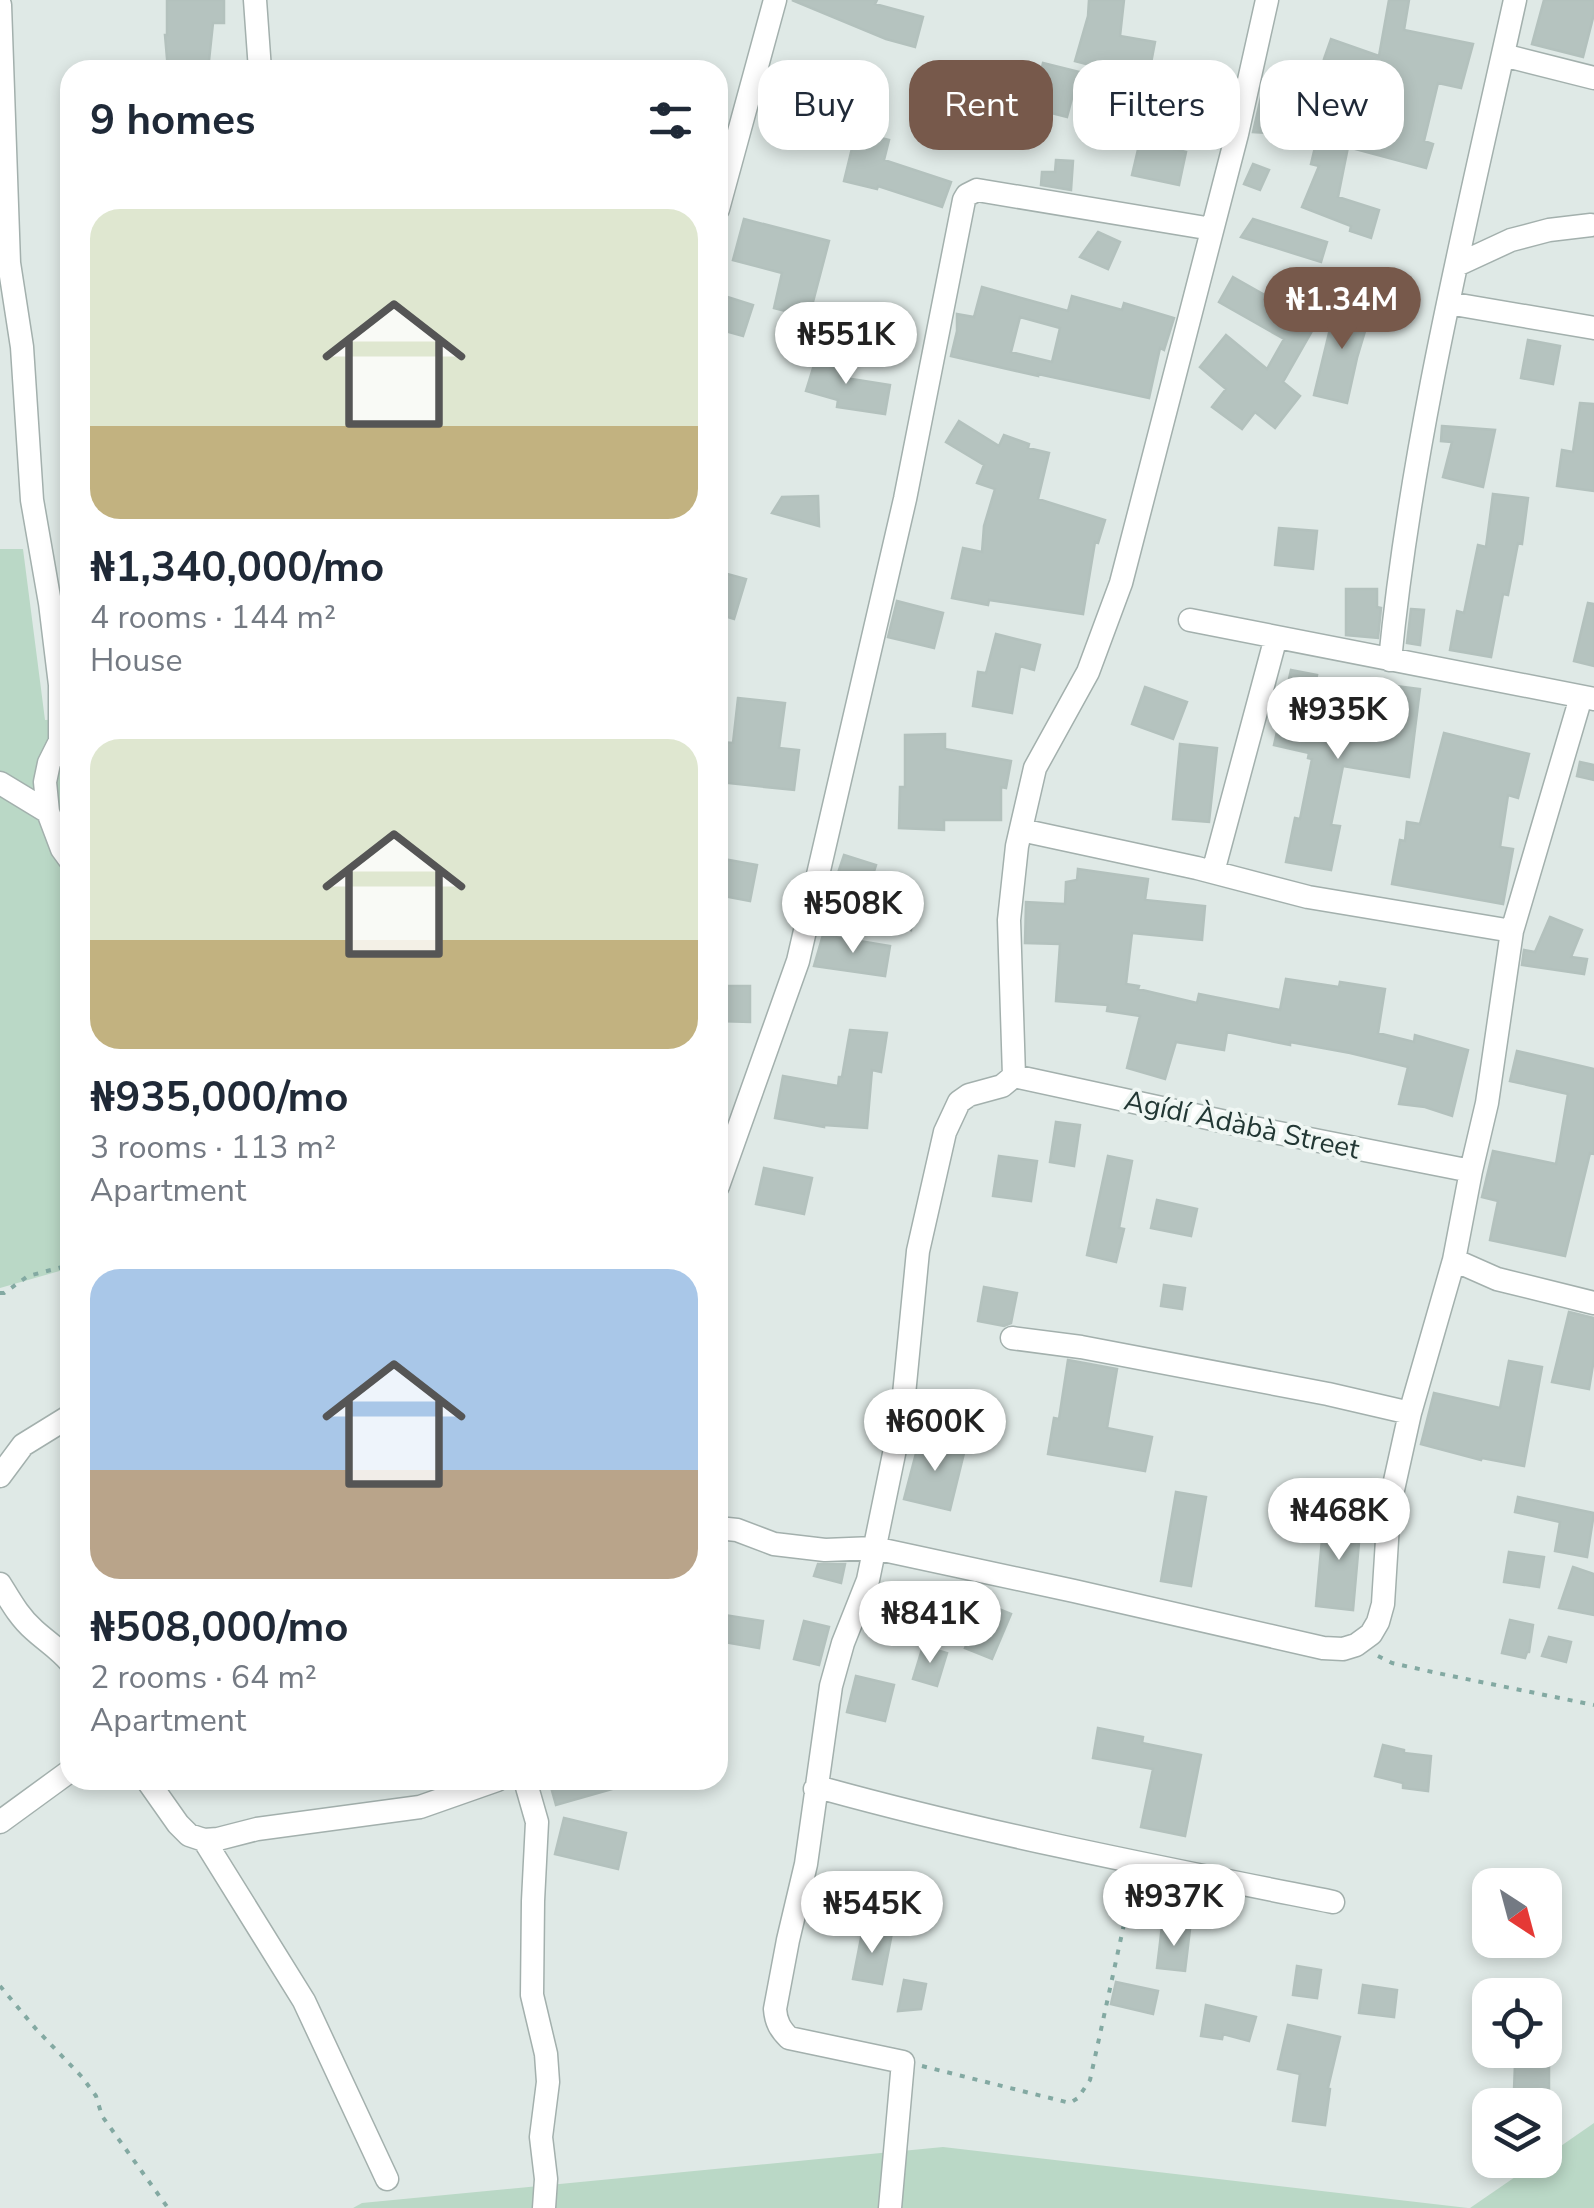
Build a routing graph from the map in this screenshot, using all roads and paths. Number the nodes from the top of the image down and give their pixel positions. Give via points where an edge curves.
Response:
1 (255, 0) edge
2 (775, 0) edge
3 (1267, 0) edge
4 (1515, 0) edge
5 (0, 5) edge
6 (1503, 56) junction
7 (259, 60) edge
8 (1594, 78) edge
9 (728, 172) edge
10 (1591, 225) dead end
11 (1212, 229) junction
12 (1457, 265) junction
13 (1448, 302) junction
14 (1594, 328) edge
15 (1190, 620) dead end
16 (1276, 637) junction
17 (1390, 660) junction
18 (60, 685) edge
19 (1588, 698) edge
20 (60, 747) edge
21 (0, 784) edge
22 (48, 812) junction
23 (1021, 830) junction
24 (60, 843) edge
25 (1212, 872) junction
26 (1512, 931) junction
27 (1014, 1076) junction
28 (728, 1158) edge
29 (1470, 1171) junction
30 (1454, 1260) junction
31 (60, 1268) edge
32 (0, 1294) edge
33 (1594, 1302) edge
34 (1012, 1338) dead end
35 (1410, 1413) junction
36 (60, 1422) edge
37 (0, 1476) edge
38 (728, 1529) edge
39 (874, 1548) junction
40 (0, 1584) edge
41 (60, 1650) edge
42 (1382, 1658) dead end
43 (1594, 1705) edge
44 (60, 1778) edge
45 (815, 1789) junction
46 (154, 1790) edge
47 (468, 1790) edge
48 (528, 1790) edge
49 (0, 1822) edge
50 (204, 1840) junction
51 (1138, 1864) junction
52 (1333, 1902) dead end
53 (0, 1986) edge
54 (903, 2062) junction
55 (386, 2178) dead end
56 (168, 2208) edge
57 (544, 2208) edge
58 (890, 2208) edge

1 - 7 street
2 - 9 street
3 - 11 street
4 - 6 street
5 - 18 street via 10,263 32,500
6 - 8 street
6 - 12 street
10 - 12 street via 1511,240
11 - 23 street via 1121,584 1088,672 1035,768
11 - 28 street via 977,190 964,200 905,499 798,960
12 - 13 street
13 - 14 street
13 - 17 street via 1398,571
15 - 16 street
16 - 17 street
16 - 25 street
17 - 19 street
19 - 26 street
20 - 22 street via 48,763
21 - 22 street
22 - 24 street
23 - 25 street
23 - 27 street via 1009,920
25 - 26 street via 1308,897
26 - 29 street
27 - 29 street, Agídí Àdàbà Street
27 - 39 street via 958,1102 945,1132 918,1251 902,1415
29 - 30 street
30 - 33 street via 1498,1279
30 - 35 street
31 - 32 path via 28,1276
34 - 35 street
35 - 39 street via 1389,1508 1378,1622 1371,1634 1343,1649
36 - 37 street via 23,1445
38 - 39 street via 774,1544
39 - 45 street via 831,1686
40 - 41 street via 32,1628
42 - 43 path
44 - 49 street
45 - 51 street
45 - 54 street via 776,2019 790,2038
46 - 50 street via 178,1824
47 - 50 street via 420,1807
48 - 57 street via 538,1822 532,1995 548,2082 541,2137
50 - 55 street via 304,2001
51 - 52 street
51 - 54 path via 1090,2080 1078,2098 1070,2103
53 - 56 path via 82,2077
54 - 58 street

